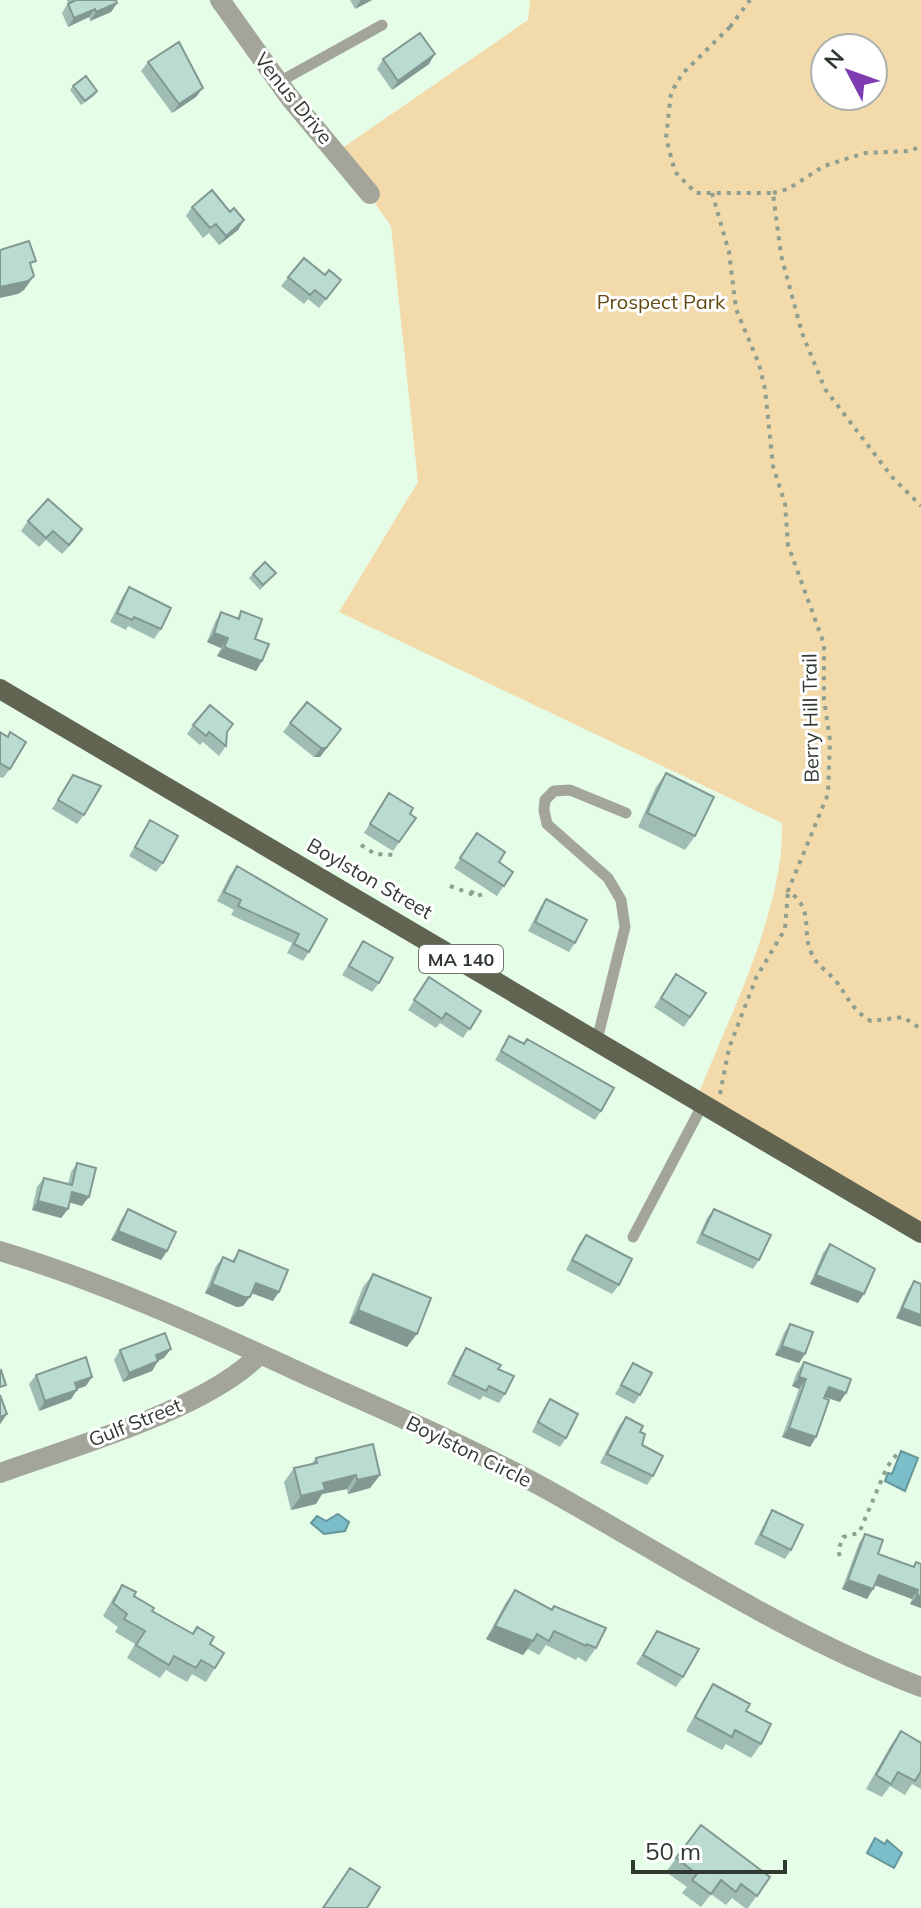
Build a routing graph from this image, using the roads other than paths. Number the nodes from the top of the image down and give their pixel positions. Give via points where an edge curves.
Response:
1 (220, 0) edge
2 (382, 25) dead end
3 (279, 82) junction
4 (370, 194) dead end
5 (0, 689) edge
6 (626, 813) dead end
7 (597, 1040) junction
8 (709, 1108) junction
9 (921, 1233) edge
10 (633, 1237) dead end
11 (0, 1251) edge
12 (260, 1354) junction
13 (0, 1473) edge
14 (921, 1687) edge

1 - 3 street, Venus Drive
2 - 3 lane
3 - 4 street, Venus Drive
5 - 7 main road, Boylston Street / MA 140
6 - 7 lane via 570,790 554,791 545,800 547,824 608,878 621,900 625,927
7 - 8 main road, Boylston Street / MA 140
8 - 9 main road, Boylston Street / MA 140
8 - 10 lane
11 - 12 street, Boylston Circle via 122,1293
12 - 13 street, Gulf Street via 220,1387
12 - 14 street, Boylston Circle via 545,1488 707,1583 878,1671

